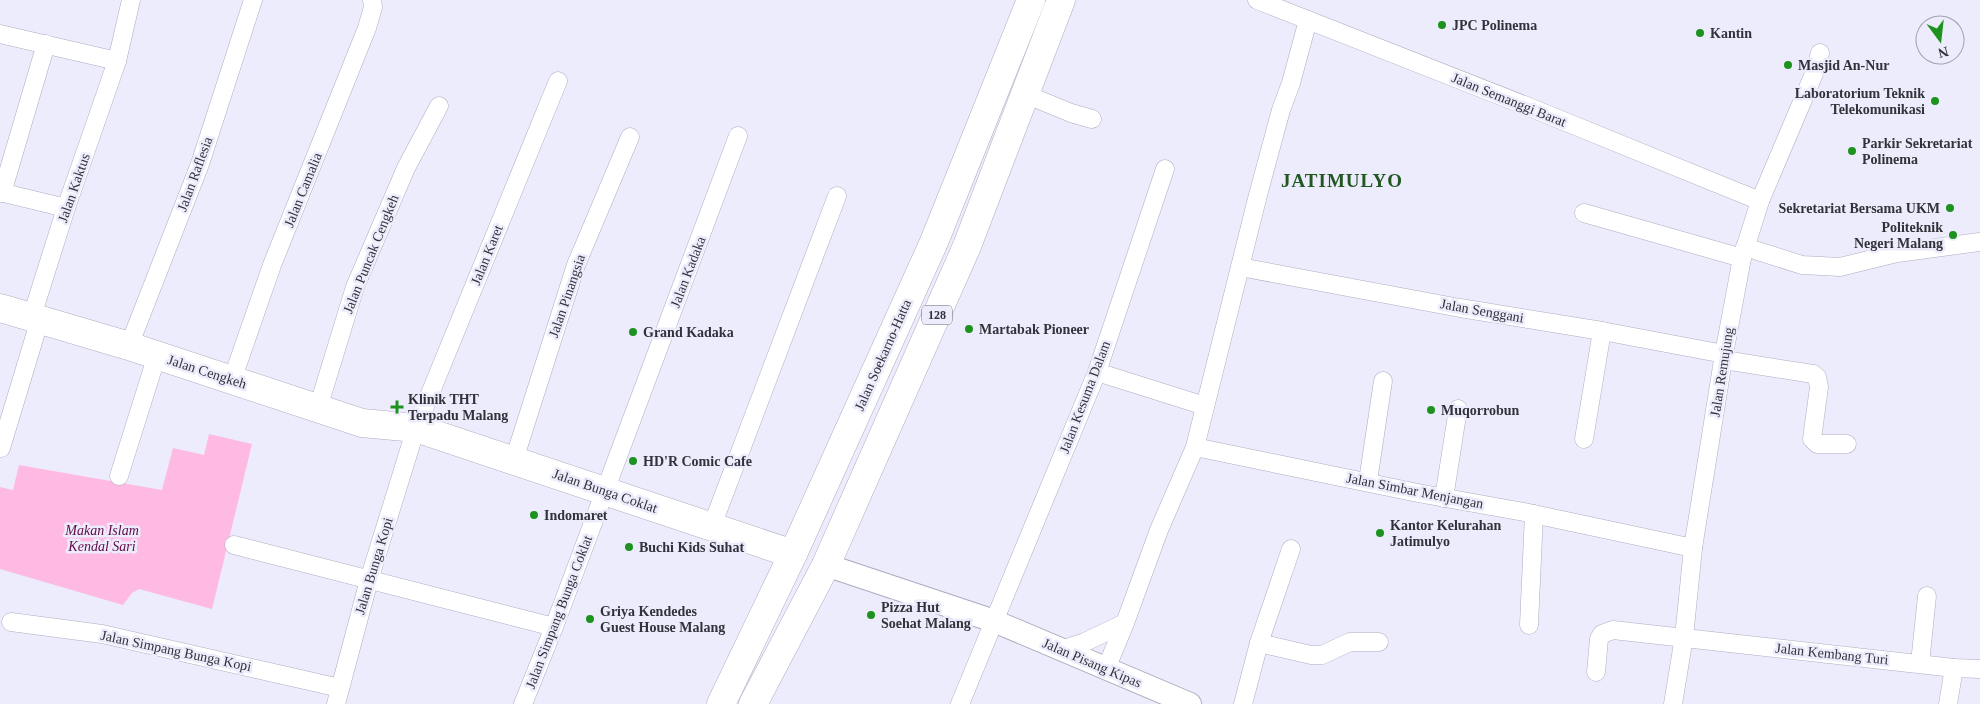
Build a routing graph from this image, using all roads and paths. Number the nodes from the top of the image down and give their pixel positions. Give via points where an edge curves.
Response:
1 (131, 0) edge
2 (253, 0) edge
3 (372, 0) edge
4 (1032, 0) edge
5 (1061, 0) edge
6 (1257, 0) edge
7 (1308, 20) junction
8 (0, 34) edge
9 (46, 44) junction
10 (1820, 53) dead end
11 (1011, 54) junction
12 (117, 61) junction
13 (1037, 61) junction
14 (558, 81) dead end
15 (1025, 94) junction
16 (439, 106) dead end
17 (1092, 119) dead end
18 (738, 136) dead end
19 (630, 137) dead end
20 (1165, 169) dead end
21 (1, 192) edge
22 (837, 196) dead end
23 (1760, 201) junction
24 (66, 208) junction
25 (1584, 213) dead end
26 (1980, 242) edge
27 (1743, 253) junction
28 (1240, 267) junction
29 (0, 308) edge
30 (36, 317) junction
31 (1602, 331) junction
32 (129, 346) junction
33 (157, 356) junction
34 (1724, 357) junction
35 (1097, 372) junction
36 (232, 380) junction
37 (1383, 381) dead end
38 (1205, 406) junction
39 (318, 408) junction
40 (1458, 409) dead end
41 (416, 428) junction
42 (1584, 439) dead end
43 (1847, 444) dead end
44 (1195, 447) junction
45 (0, 448) edge
46 (514, 460) junction
47 (119, 476) dead end
48 (1368, 481) junction
49 (605, 492) junction
50 (1444, 498) junction
51 (1534, 514) junction
52 (712, 526) junction
53 (234, 545) dead end
54 (1693, 548) junction
55 (1291, 549) dead end
56 (793, 554) junction
57 (826, 565) junction
58 (369, 580) junction
59 (1927, 596) dead end
60 (994, 621) junction
61 (11, 622) dead end
62 (1125, 623) junction
63 (1529, 625) dead end
64 (554, 627) junction
65 (1684, 637) junction
66 (1379, 642) dead end
67 (1259, 643) junction
68 (1061, 650) junction
69 (1920, 663) junction
70 (1954, 668) junction
71 (1106, 669) junction
72 (1980, 669) edge
73 (1596, 672) dead end
74 (338, 696) edge
75 (523, 704) edge
76 (721, 704) edge
77 (753, 704) edge
78 (960, 704) edge
79 (1190, 704) edge
80 (1243, 704) edge
81 (1673, 704) edge
82 (1948, 704) edge

1 - 12 street, Jalan Kaktus
2 - 32 street, Jalan Raflesia via 200,164
3 - 36 street, Jalan Camalia via 367,28 272,265
4 - 11 main road, Jalan Soekarno-Hatta / 128
5 - 13 main road, 128
6 - 7 street, Jalan Semanggi Barat
7 - 23 street, Jalan Semanggi Barat
7 - 28 street
8 - 9 street
9 - 12 street
9 - 21 street
10 - 23 street, Jalan Remujung
11 - 13 main road
11 - 56 main road, Jalan Soekarno-Hatta / 128 via 934,242
12 - 24 street, Jalan Kaktus
13 - 15 main road, 128
14 - 41 street, Jalan Karet
15 - 17 street
15 - 57 main road, 128 via 967,246
16 - 39 street, Jalan Puncak Cengkeh via 406,168 355,287
18 - 49 street, Jalan Kadaka
19 - 46 street, Jalan Pinangsia via 576,265
20 - 35 street, Jalan Kesuma Dalam
21 - 24 street
22 - 52 street
23 - 27 street, Jalan Remujung
24 - 30 street, Jalan Kaktus
25 - 27 street
26 - 27 street via 1897,253 1840,267 1802,265
27 - 34 street, Jalan Remujung
28 - 31 street, Jalan Senggani
28 - 38 street
29 - 30 main road, Jalan Cengkeh
30 - 32 main road, Jalan Cengkeh
30 - 45 street, Jalan Kaktus
31 - 34 street, Jalan Senggani
31 - 42 street
32 - 33 main road, Jalan Cengkeh
33 - 36 main road, Jalan Cengkeh
33 - 47 street
34 - 43 street, Jalan Senggani via 1813,374 1819,387 1812,438 1817,444
34 - 54 street, Jalan Remujung
35 - 38 street
35 - 60 street, Jalan Kesuma Dalam
36 - 39 main road, Jalan Cengkeh
37 - 48 street
38 - 44 street
39 - 41 main road, Jalan Cengkeh via 362,423
40 - 50 street
41 - 46 main road, Jalan Bunga Coklat
41 - 58 street, Jalan Bunga Kopi
44 - 48 street, Jalan Simbar Menjangan
44 - 62 street via 1159,530
46 - 49 main road, Jalan Bunga Coklat
48 - 50 street, Jalan Simbar Menjangan
49 - 52 main road, Jalan Bunga Coklat
49 - 64 street, Jalan Simpang Bunga Coklat
50 - 51 street, Jalan Simbar Menjangan
51 - 54 street, Jalan Simbar Menjangan
51 - 63 street
52 - 56 main road, Jalan Bunga Coklat
53 - 58 street
54 - 65 street, Jalan Remujung
55 - 67 street
56 - 76 main road, Jalan Soekarno-Hatta / 128
57 - 60 street
57 - 77 main road, 128
58 - 64 street
58 - 74 street, Jalan Bunga Kopi
59 - 69 street
60 - 68 street, Jalan Pisang Kipas
60 - 78 street, Jalan Kesuma Dalam
61 - 74 street, Jalan Simpang Bunga Kopi via 102,634
62 - 68 street
62 - 71 street
64 - 75 street, Jalan Simpang Bunga Coklat
65 - 69 street, Jalan Kembang Turi
65 - 73 street, Jalan Kembang Turi via 1607,632 1598,639
65 - 81 street, Jalan Remujung
66 - 67 street via 1350,642 1322,655
67 - 80 street
68 - 71 street, Jalan Pisang Kipas
69 - 70 street, Jalan Kembang Turi
70 - 72 street, Jalan Kembang Turi
70 - 82 street
71 - 79 street, Jalan Pisang Kipas

